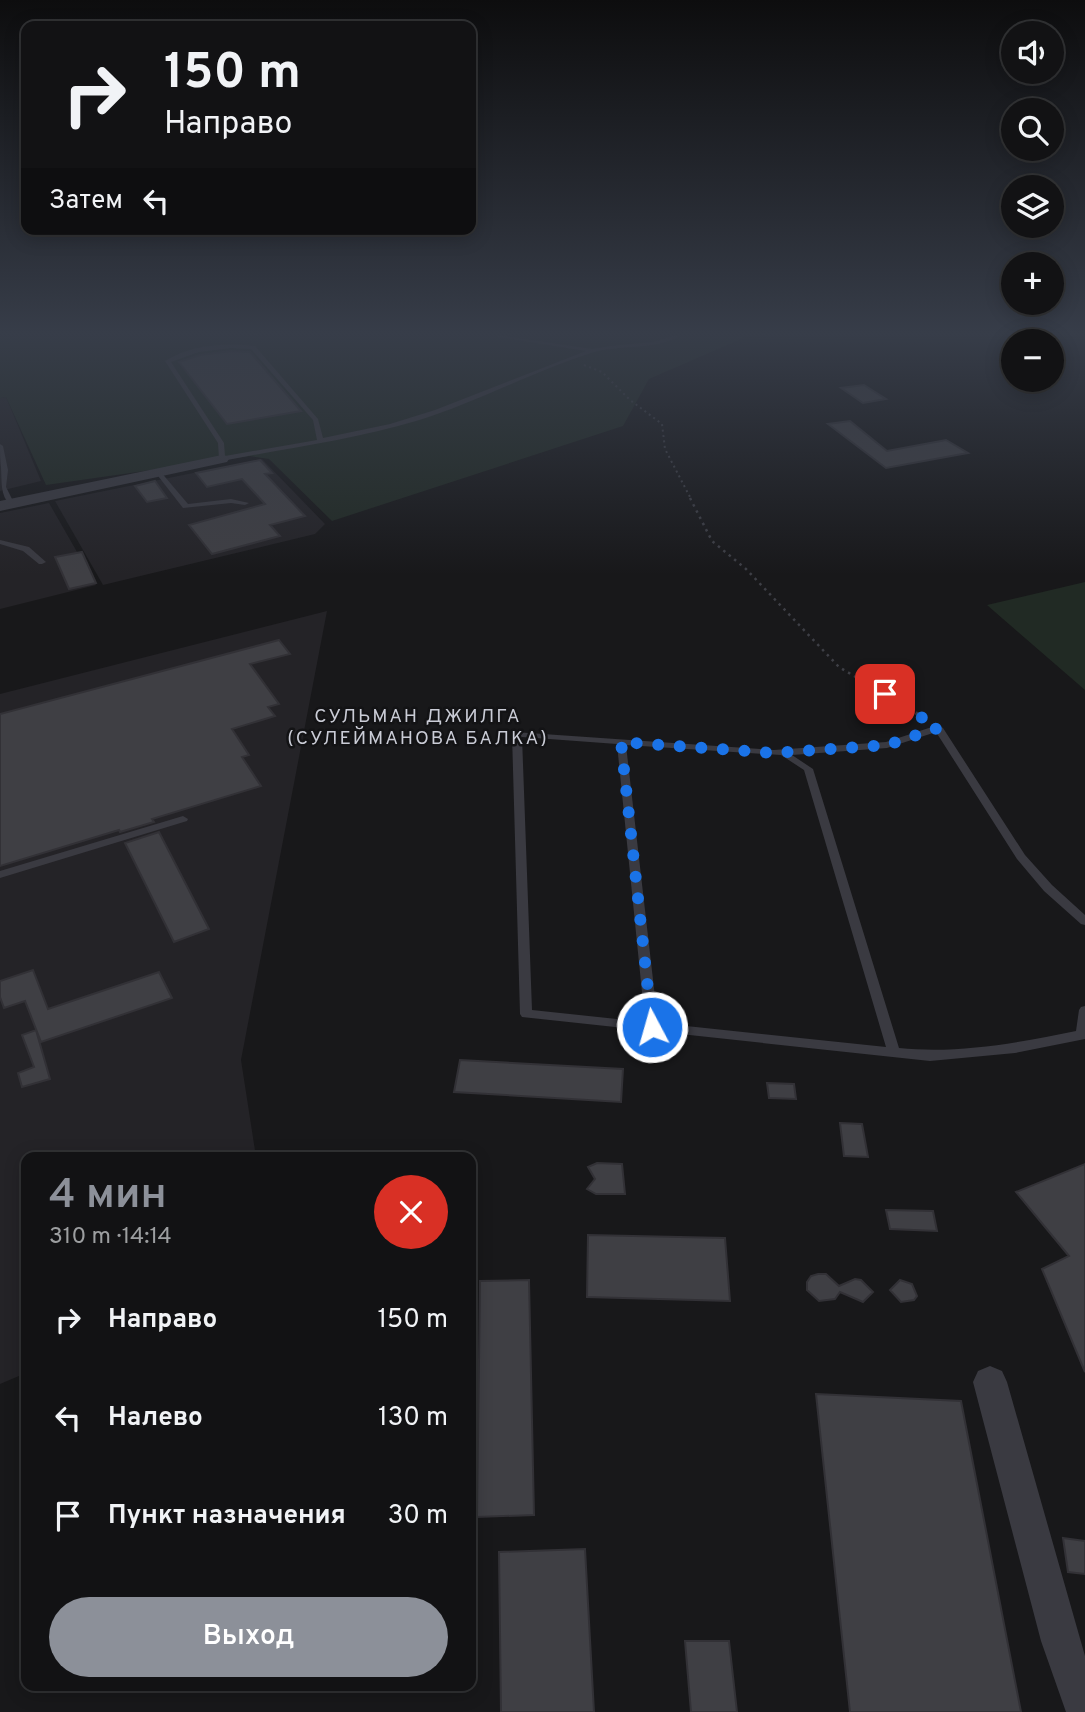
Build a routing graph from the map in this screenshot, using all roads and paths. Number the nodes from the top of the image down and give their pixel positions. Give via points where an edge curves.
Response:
1 (203, 416) edge
2 (313, 416) edge
3 (423, 416) edge
4 (651, 416) edge
5 (320, 439) junction
6 (0, 446) edge
7 (222, 459) junction
8 (158, 472) junction
9 (2, 480) edge
10 (245, 503) dead end
11 (5, 504) edge
12 (0, 542) edge
13 (42, 562) dead end
14 (938, 728) junction
15 (621, 742) junction
16 (782, 752) junction
17 (183, 819) dead end
18 (0, 875) edge
19 (1085, 921) edge
20 (1085, 1010) edge
21 (652, 1027) junction
22 (1083, 1034) edge
23 (894, 1052) junction
24 (990, 1382) dead end
25 (1085, 1709) edge

1 - 7 lane via 221,443
2 - 5 lane
3 - 5 lane
4 - 14 path via 662,424 665,449 712,541 746,569 831,659
5 - 7 lane
6 - 9 lane via 5,470
7 - 8 street
8 - 10 lane via 186,506
8 - 11 street
9 - 11 lane
12 - 13 lane via 26,549
14 - 16 lane via 887,745
14 - 19 lane via 1021,857
15 - 16 lane
15 - 21 lane
15 - 21 lane via 517,734 526,1014
16 - 23 lane via 808,769
17 - 18 lane
20 - 22 lane
21 - 23 lane
22 - 23 lane via 1015,1048 930,1056
24 - 25 street via 1060,1641

